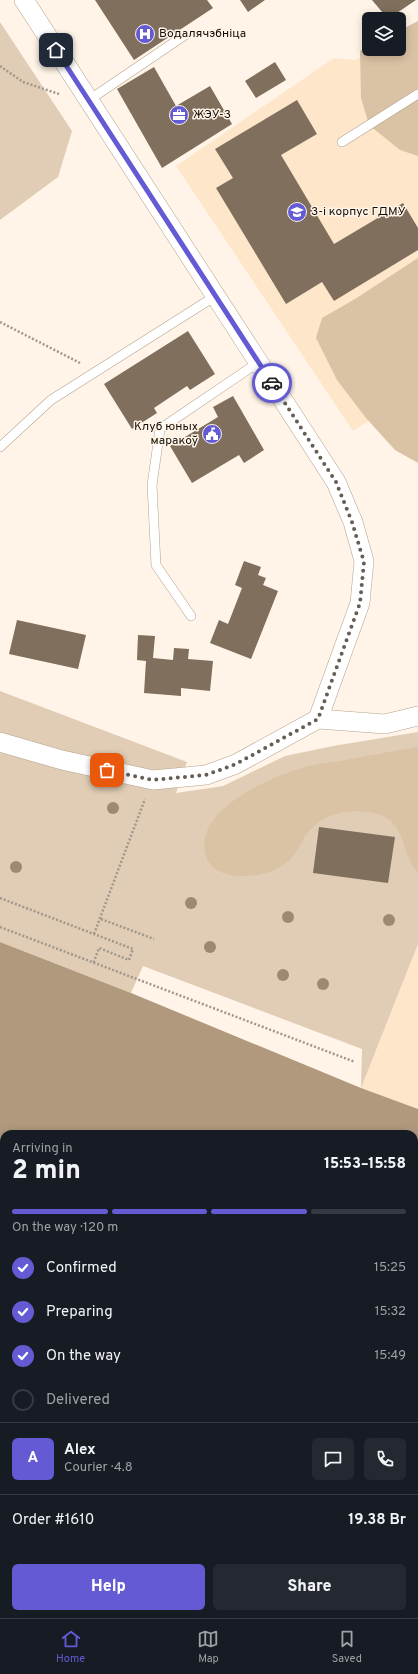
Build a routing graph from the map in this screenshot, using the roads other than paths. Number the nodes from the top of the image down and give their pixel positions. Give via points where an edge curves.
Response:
1 (24, 0) edge
2 (185, 35) dead end
3 (418, 94) edge
4 (89, 100) junction
5 (342, 142) dead end
6 (217, 295) junction
7 (259, 362) junction
8 (0, 447) edge
9 (191, 616) dead end
10 (418, 716) edge
11 (318, 719) junction
12 (0, 742) edge

1 - 4 street
2 - 4 lane
3 - 5 lane
4 - 6 street
6 - 7 street
6 - 8 lane via 51,400
7 - 9 lane via 160,429 152,485 156,565
7 - 11 street via 336,482 364,562 360,603
10 - 11 street via 385,724
11 - 12 street via 236,764 206,775 152,780 62,760

